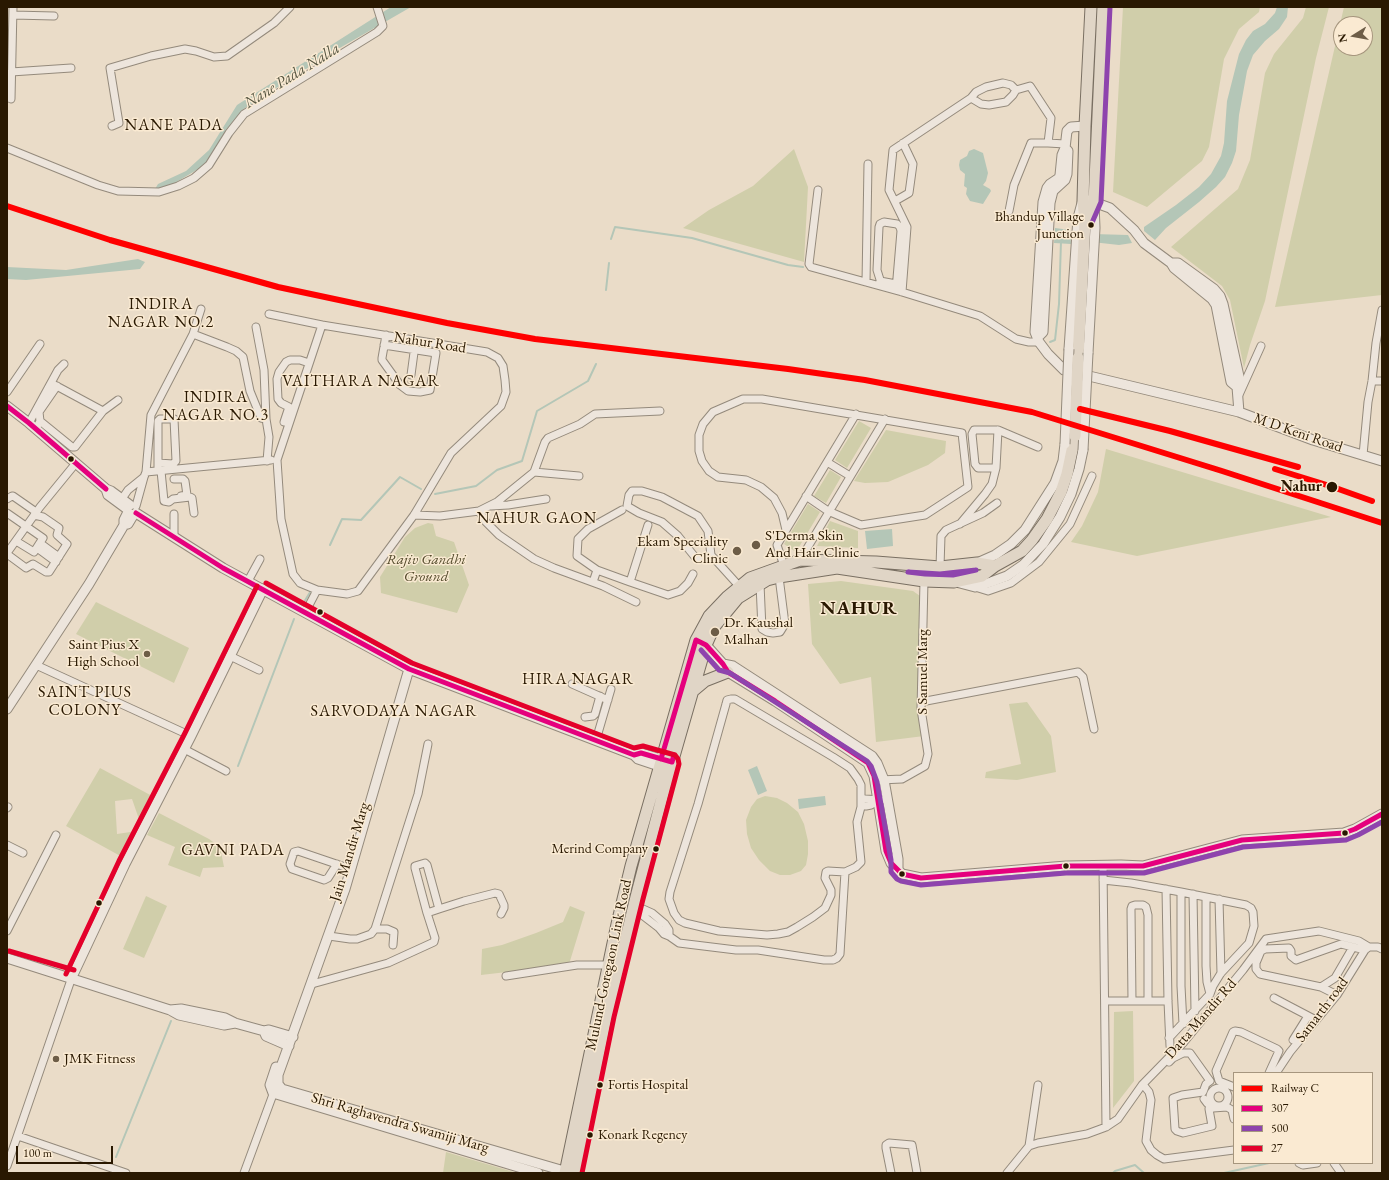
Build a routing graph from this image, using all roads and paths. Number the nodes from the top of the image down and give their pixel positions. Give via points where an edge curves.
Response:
1 (290, 7) edge
2 (1091, 7) edge
3 (1103, 7) edge
4 (377, 8) edge
5 (13, 11) edge
6 (54, 16) dead end
7 (71, 68) dead end
8 (11, 72) junction
9 (1016, 90) junction
10 (971, 98) junction
11 (11, 99) dead end
12 (112, 126) dead end
13 (1085, 126) junction
14 (903, 142) junction
15 (1050, 143) junction
16 (1066, 144) junction
17 (7, 148) edge
18 (868, 164) dead end
19 (818, 190) dead end
20 (1083, 200) junction
21 (895, 201) junction
22 (1094, 202) junction
23 (1009, 211) dead end
24 (1086, 227) junction
25 (1084, 248) junction
26 (866, 282) junction
27 (881, 284) junction
28 (898, 289) junction
29 (201, 309) dead end
30 (1382, 310) edge
31 (270, 314) dead end
32 (322, 325) junction
33 (256, 327) dead end
34 (193, 334) junction
35 (386, 335) junction
36 (1379, 338) edge
37 (416, 340) junction
38 (1039, 340) junction
39 (40, 344) dead end
40 (384, 345) junction
41 (1261, 346) dead end
42 (414, 350) junction
43 (1083, 356) junction
44 (309, 363) junction
45 (64, 364) dead end
46 (411, 375) tunnel mouth
47 (1372, 381) junction
48 (1382, 381) edge
49 (54, 385) junction
50 (7, 392) edge
51 (1238, 398) junction
52 (118, 400) dead end
53 (7, 406) edge
54 (103, 411) junction
55 (660, 411) dead end
56 (1239, 412) junction
57 (856, 414) junction
58 (287, 418) junction
59 (266, 419) junction
60 (885, 419) junction
61 (35, 424) junction
62 (998, 430) junction
63 (62, 439) junction
64 (56, 447) junction
65 (1038, 447) dead end
66 (1363, 455) junction
67 (277, 460) junction
68 (267, 461) junction
69 (1382, 461) edge
70 (827, 462) junction
71 (76, 463) junction
72 (996, 468) junction
73 (161, 469) junction
74 (534, 472) junction
75 (145, 475) junction
76 (579, 476) dead end
77 (850, 476) junction
78 (1092, 476) dead end
79 (174, 479) dead end
80 (806, 496) junction
81 (7, 499) edge
82 (546, 499) dead end
83 (120, 501) junction
84 (997, 503) dead end
85 (489, 506) junction
86 (132, 510) junction
87 (622, 510) dead end
88 (479, 511) junction
89 (828, 511) junction
90 (7, 513) edge
91 (194, 513) dead end
92 (35, 514) junction
93 (174, 514) dead end
94 (414, 515) junction
95 (960, 524) junction
96 (648, 525) dead end
97 (27, 526) junction
98 (786, 530) junction
99 (174, 538) junction
100 (7, 539) edge
101 (15, 542) junction
102 (38, 546) junction
103 (7, 553) edge
104 (711, 555) junction
105 (57, 559) junction
106 (260, 559) dead end
107 (800, 560) junction
108 (977, 563) junction
109 (784, 566) junction
110 (996, 566) junction
111 (940, 567) junction
112 (597, 570) junction
113 (693, 574) dead end
114 (779, 577) junction
115 (248, 581) junction
116 (593, 582) junction
117 (630, 582) junction
118 (924, 582) junction
119 (954, 582) junction
120 (760, 584) junction
121 (739, 586) junction
122 (975, 587) junction
123 (263, 589) junction
124 (317, 590) junction
125 (636, 602) dead end
126 (305, 613) junction
127 (696, 640) junction
128 (706, 645) junction
129 (230, 656) junction
130 (36, 665) junction
131 (406, 667) junction
132 (725, 668) junction
133 (259, 670) dead end
134 (572, 684) dead end
135 (611, 689) dead end
136 (693, 691) junction
137 (600, 696) junction
138 (608, 700) junction
139 (921, 702) junction
140 (8, 706) edge
141 (595, 714) junction
142 (585, 717) dead end
143 (603, 717) junction
144 (1094, 729) dead end
145 (190, 736) junction
146 (596, 740) junction
147 (428, 744) dead end
148 (184, 749) junction
149 (861, 753) junction
150 (660, 762) junction
151 (671, 766) junction
152 (226, 771) dead end
153 (874, 780) junction
154 (884, 780) junction
155 (889, 800) junction
156 (878, 801) junction
157 (865, 802) dead end
158 (1382, 814) edge
159 (56, 835) dead end
160 (7, 845) edge
161 (23, 853) dead end
162 (337, 864) junction
163 (1103, 866) junction
164 (349, 868) junction
165 (898, 870) junction
166 (845, 872) junction
167 (1103, 880) junction
168 (1166, 889) junction
169 (1181, 892) junction
170 (1193, 894) junction
171 (1206, 897) junction
172 (1219, 899) junction
173 (634, 906) junction
174 (439, 909) junction
175 (427, 913) junction
176 (501, 914) dead end
177 (375, 929) junction
178 (7, 931) edge
179 (325, 941) junction
180 (393, 945) dead end
181 (1353, 947) junction
182 (1367, 949) junction
183 (1382, 949) edge
184 (7, 958) edge
185 (608, 965) junction
186 (1221, 973) junction
187 (506, 976) dead end
188 (72, 978) junction
189 (1321, 987) junction
190 (308, 989) junction
191 (1210, 994) junction
192 (1337, 995) junction
193 (1274, 998) dead end
194 (1105, 1001) junction
195 (1132, 1001) junction
196 (1148, 1001) junction
197 (1168, 1001) junction
198 (1195, 1011) junction
199 (1308, 1016) junction
200 (1316, 1020) junction
201 (1183, 1024) junction
202 (600, 1026) junction
203 (288, 1041) junction
204 (1292, 1044) junction
205 (278, 1068) junction
206 (1269, 1072) edge
207 (1277, 1072) edge
208 (278, 1084) junction
209 (1145, 1084) junction
210 (1038, 1085) dead end
211 (1205, 1085) junction
212 (1233, 1087) edge
213 (1212, 1091) junction
214 (273, 1093) junction
215 (1204, 1098) dead end
216 (1228, 1104) edge
217 (327, 1106) junction
218 (1212, 1108) junction
219 (1233, 1115) edge
220 (1106, 1127) junction
221 (18, 1136) junction
222 (1029, 1146) junction
223 (1233, 1150) edge
224 (499, 1157) junction
225 (1317, 1164) edge
226 (1335, 1164) edge
227 (7, 1166) edge
228 (114, 1171) edge
229 (1320, 1171) dead end
230 (126, 1173) edge
231 (244, 1173) edge
232 (538, 1173) edge
233 (569, 1173) edge
234 (891, 1173) edge
235 (917, 1173) edge
236 (1007, 1173) edge
237 (1341, 1173) edge

1 - 12 street via 274,23 227,56 214,57 185,49 110,68 119,123
2 - 13 main road
3 - 22 main road
4 - 17 street via 383,26 377,32 244,114 209,165 194,178 178,186 159,192 118,190 98,185
5 - 6 street
5 - 8 street
7 - 8 street
8 - 11 street
9 - 10 street via 1012,85 994,84 976,92
9 - 10 street via 1006,102 989,105
9 - 15 street via 1030,86 1051,118
10 - 14 street
13 - 16 street via 1069,128
13 - 20 main road
14 - 21 street via 893,150 890,190
14 - 21 street via 913,164 909,193
15 - 16 street
15 - 23 street via 1031,142 1014,185
16 - 38 street via 1060,175 1062,179 1050,184 1046,203 1035,332
18 - 26 street
19 - 26 street via 809,264 811,267
20 - 22 street, M D Keni Road
20 - 24 main road
21 - 28 street via 907,227
22 - 24 main road
22 - 51 street, M D Keni Road via 1110,208 1144,243 1171,263 1178,263 1220,296 1240,382 1237,387
24 - 25 main road, Mulund-Goregaon Link Road
25 - 43 main road, Mulund-Goregaon Link Road
25 - 108 street, bridge via 1069,349 1065,444 1055,483 1025,530 1011,544
26 - 27 street
27 - 28 street
27 - 28 street via 877,270 879,227 884,222 897,224 901,231
28 - 38 street via 980,316 1016,339 1029,342
29 - 34 street
30 - 36 street
31 - 32 street
32 - 35 street, Nahur Road
32 - 44 street, Nahur Road
33 - 59 street via 264,370
34 - 59 street via 228,347 243,357 250,391 261,418
34 - 75 street via 151,415
35 - 37 street, Nahur Road
35 - 40 street
36 - 47 street
37 - 42 street
37 - 94 street, Nahur Road via 487,352 498,358 503,366 506,392 501,406 451,453
38 - 56 street via 1048,354 1064,370
39 - 50 street
40 - 42 street
40 - 42 street via 383,362 404,389 420,392 430,390 436,354
41 - 51 street
42 - 46 street
43 - 110 main road, Mulund-Goregaon Link Road, bridge via 1075,436 1061,492 1032,540 1022,551
43 - 122 street, bridge via 1083,450 1071,494 1043,544 1024,565 1007,576
44 - 58 street, Nahur Road
44 - 58 street via 290,360 279,372 278,399 280,403 289,407
45 - 49 street via 58,370
47 - 48 street
47 - 66 street
49 - 54 street
49 - 61 street
49 - 61 street
51 - 56 street, M D Keni Road
52 - 54 street
53 - 61 street
54 - 63 street via 75,447
55 - 74 street via 595,414 580,424 548,438
56 - 66 street, M D Keni Road via 1312,440
57 - 60 street
57 - 70 street
57 - 98 street via 762,399 743,399 712,412 703,424 699,435 699,451 709,471 718,477 746,480 761,487 774,498 782,513
58 - 67 street, Nahur Road
59 - 68 street via 269,437
60 - 77 street
60 - 89 street via 962,433 968,487 925,515 860,525
61 - 63 street
61 - 64 street
62 - 65 street
62 - 72 street
62 - 72 street via 974,430 972,434 975,464 978,468
63 - 64 street
64 - 71 street
66 - 69 street, M D Keni Road
67 - 68 street
67 - 124 street, Nahur Road via 281,519 293,574 300,582
68 - 73 street
70 - 77 street
70 - 80 street
71 - 83 street via 106,489 108,495
71 - 92 street
72 - 95 street via 992,484
73 - 73 street via 159,420 174,419 176,461
73 - 75 street
73 - 79 street via 168,496 187,495 184,479
73 - 91 street via 164,501 190,497
74 - 76 street
74 - 85 street
75 - 83 street
75 - 86 street
77 - 89 street
78 - 122 street via 1070,524 1039,562 1011,582 988,591
80 - 89 street
80 - 98 street
81 - 92 street via 14,496
82 - 85 street
83 - 86 street
84 - 95 street
85 - 88 street
86 - 99 street
86 - 130 street via 128,524 124,525
87 - 112 street via 588,529 578,539 577,556
88 - 94 street via 440,516
88 - 116 street via 499,535 534,559
89 - 107 street
90 - 97 street
92 - 97 street
92 - 105 street via 59,528 56,534 67,544
93 - 99 street
94 - 124 street, Nahur Road via 358,591 347,594
95 - 111 street via 946,530 941,536
96 - 117 street
97 - 101 street
97 - 102 street via 42,537
98 - 109 street via 776,545
99 - 115 street
100 - 101 street
101 - 102 street via 33,552
101 - 103 street
102 - 105 street
103 - 105 street via 26,568 33,564 46,572 49,572
104 - 104 street via 702,559 694,557 678,536 662,522 626,506 632,491 662,497 698,516 708,531
104 - 121 street
106 - 115 street
107 - 109 main road, Mulund-Goregaon Link Road
107 - 111 main road via 862,561
108 - 110 main road
108 - 111 main road
109 - 121 main road, Mulund-Goregaon Link Road via 750,578
110 - 119 main road, Mulund-Goregaon Link Road via 982,576
112 - 116 street
112 - 117 street
113 - 117 street via 680,591 668,595
114 - 118 main road, Mulund-Goregaon Link Road via 837,568
114 - 120 main road, Mulund-Goregaon Link Road
114 - 120 street via 785,624 780,632 773,633 762,629
115 - 123 street
116 - 125 street
118 - 119 main road, Mulund-Goregaon Link Road
118 - 139 street, S Samuel Marg
119 - 122 street
120 - 128 main road, Mulund-Goregaon Link Road via 738,598 714,628
121 - 127 main road, Mulund-Goregaon Link Road via 709,616
123 - 126 street
123 - 129 street
124 - 126 street
126 - 131 street
127 - 128 street
127 - 150 main road, Mulund-Goregaon Link Road
128 - 132 street
128 - 136 main road, Mulund-Goregaon Link Road
129 - 133 street
129 - 145 street
130 - 140 street
130 - 145 street
131 - 146 street
131 - 164 street, Jain Mandir Marg
132 - 136 main road
132 - 149 street via 755,684
134 - 137 street
135 - 138 street
136 - 151 main road, Mulund-Goregaon Link Road
137 - 138 street
137 - 141 street
138 - 143 street
139 - 144 street via 1078,672 1083,677
139 - 154 street, S Samuel Marg via 928,754 925,766 902,779
141 - 142 street
141 - 143 street
143 - 146 street
145 - 148 street
146 - 150 street via 638,759
147 - 177 street via 418,794
148 - 152 street
148 - 188 street
149 - 153 street via 872,770
149 - 154 street via 872,756
150 - 151 street
150 - 185 main road, Mulund-Goregaon Link Road via 631,866
151 - 173 main road, Mulund-Goregaon Link Road
153 - 154 street, S Samuel Marg
153 - 156 street
154 - 155 street
155 - 156 street
155 - 165 street
156 - 157 street via 871,805
156 - 165 street via 886,851 891,864
158 - 163 street via 1344,833 1242,840 1143,866
159 - 178 street
160 - 161 street
162 - 162 street via 298,851 294,852 290,864 292,869 324,880
162 - 164 street
163 - 165 street via 1066,866 921,878 902,874
163 - 167 street
164 - 179 street, Jain Mandir Marg
166 - 166 street via 826,872 825,878 831,895 825,908 788,932 768,935 713,930 685,923 674,913 669,899 670,892 728,700 735,699 850,768 856,775 861,785 862,807 858,822 860,862
166 - 173 street via 840,949 838,958 833,960 758,950 679,944 664,934
167 - 168 street
167 - 194 street
168 - 169 street
168 - 197 street
169 - 170 street
169 - 201 street
170 - 171 street
170 - 198 street
171 - 172 street
171 - 191 street via 1206,966
172 - 186 street
172 - 186 street via 1251,908 1254,926 1249,943
173 - 202 main road, Mulund-Goregaon Link Road
174 - 175 street
174 - 175 street via 427,865 417,865 415,868
174 - 176 street via 495,893 499,894 504,905
175 - 190 street via 435,938 431,944 388,963
177 - 179 street via 371,934 357,939
177 - 180 street via 394,932
179 - 190 street, Jain Mandir Marg
181 - 182 street
181 - 189 street via 1334,978
181 - 189 street via 1338,945 1296,960 1291,956 1289,948 1261,951 1256,963 1256,969 1260,974
182 - 183 street, Datta Mandir Rd
182 - 192 street, Samarth road
182 - 209 street, Datta Mandir Rd via 1359,941 1318,931 1266,939 1184,1042
184 - 188 street
185 - 187 street via 577,965
185 - 202 main road, Mulund-Goregaon Link Road
186 - 191 street
188 - 203 street via 170,1010 181,1009 201,1016 225,1018 264,1031 266,1036
188 - 221 street
189 - 192 street
190 - 203 street, Jain Mandir Marg
191 - 198 street
192 - 200 street, Samarth road
193 - 199 street
194 - 195 street
194 - 220 street
195 - 196 street
195 - 196 street via 1130,909 1135,905 1146,907 1148,915
196 - 197 street
197 - 201 street via 1170,1042
198 - 201 street
199 - 200 street
199 - 204 street
200 - 204 street, Samarth road
202 - 233 main road, Mulund-Goregaon Link Road
203 - 205 street
204 - 207 street, Samarth road
205 - 208 street
205 - 214 street via 270,1085
206 - 212 street via 1279,1051 1235,1031 1216,1071 1219,1081
208 - 214 street
208 - 217 street, Shri Raghavendra Swamiji Marg via 282,1089
209 - 211 street via 1173,1058 1190,1053 1210,1081
209 - 220 street, Datta Mandir Rd via 1118,1119
209 - 223 street via 1151,1100 1146,1141 1157,1155 1164,1159
210 - 222 street
211 - 213 street
211 - 218 street via 1203,1092 1173,1098 1177,1131 1183,1133 1212,1126 1209,1110
213 - 216 street via 1210,1096 1214,1104
213 - 216 street via 1217,1088 1225,1090
214 - 217 street, Shri Raghavendra Swamiji Marg
214 - 231 street
215 - 218 street
216 - 218 street
216 - 219 street
217 - 224 street, Shri Raghavendra Swamiji Marg
220 - 222 street, Datta Mandir Rd via 1087,1134
221 - 227 street
221 - 228 street
222 - 236 street
224 - 232 street, Shri Raghavendra Swamiji Marg
224 - 233 street, Shri Raghavendra Swamiji Marg
225 - 229 street
226 - 237 street
228 - 230 street
234 - 235 street via 886,1148 888,1144 912,1146

